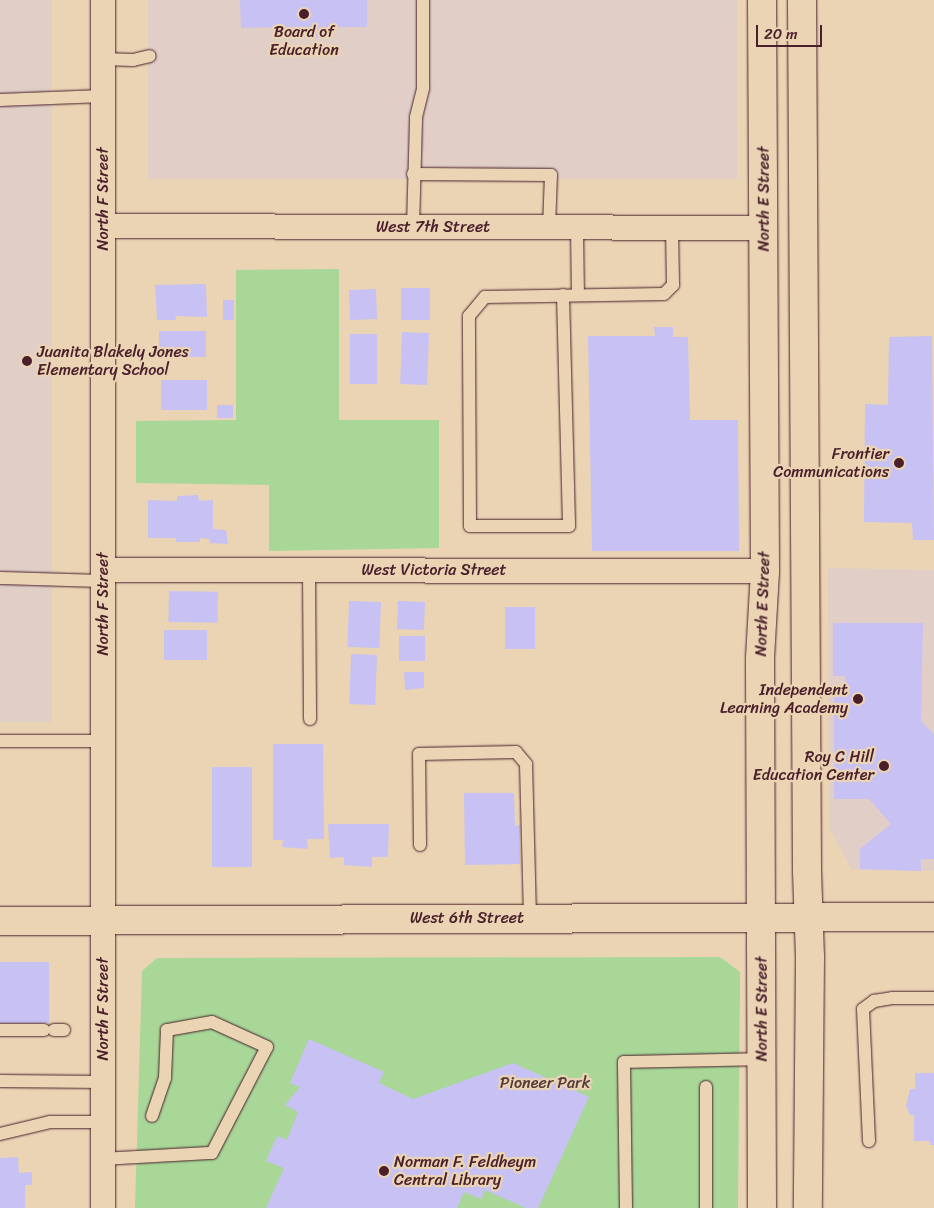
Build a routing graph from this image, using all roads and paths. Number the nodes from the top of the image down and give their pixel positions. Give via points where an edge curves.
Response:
1 (102, 0) edge
2 (423, 0) edge
3 (762, 0) edge
4 (802, 0) edge
5 (150, 56) dead end
6 (102, 59) junction
7 (102, 96) junction
8 (0, 100) edge
9 (413, 174) junction
10 (102, 226) junction
11 (414, 227) junction
12 (549, 227) junction
13 (577, 227) junction
14 (672, 228) junction
15 (764, 228) junction
16 (578, 295) junction
17 (563, 296) junction
18 (309, 570) junction
19 (765, 571) junction
20 (102, 576) junction
21 (0, 578) edge
22 (310, 719) dead end
23 (0, 741) edge
24 (102, 741) junction
25 (420, 845) dead end
26 (762, 916) junction
27 (808, 916) junction
28 (530, 917) junction
29 (934, 917) edge
30 (102, 920) junction
31 (0, 921) edge
32 (934, 998) edge
33 (0, 1030) edge
34 (54, 1030) dead end
35 (762, 1059) junction
36 (0, 1081) edge
37 (102, 1082) junction
38 (706, 1087) dead end
39 (152, 1116) dead end
40 (102, 1122) junction
41 (0, 1134) edge
42 (869, 1141) dead end
43 (102, 1158) junction
44 (103, 1208) edge
45 (626, 1208) edge
46 (706, 1208) edge
47 (762, 1208) edge
48 (808, 1208) edge

1 - 6 street, North F Street
2 - 9 lane via 423,88 416,117
3 - 15 main road, North E Street
4 - 27 main road
5 - 6 lane via 133,60
6 - 7 street, North F Street
7 - 8 lane
7 - 10 street, North F Street
9 - 11 lane
9 - 12 lane via 551,175
10 - 11 street, West 7th Street
10 - 20 street, North F Street
11 - 12 street, West 7th Street
12 - 13 street, West 7th Street
13 - 14 street, West 7th Street
13 - 16 lane
14 - 15 street, West 7th Street
14 - 16 lane via 672,285 664,294
15 - 19 main road, North E Street
16 - 17 lane
17 - 17 lane via 485,296 469,316 470,526 569,526
18 - 19 street, West Victoria Street
18 - 20 street, West Victoria Street
18 - 22 lane
19 - 26 main road, North E Street via 760,658
20 - 21 lane
20 - 24 street, North F Street
23 - 24 lane
24 - 30 street, North F Street
25 - 28 lane via 419,754 516,752 526,764
26 - 27 main road, West 6th Street
26 - 28 main road, West 6th Street
26 - 35 main road, North E Street
27 - 29 main road, West 6th Street
27 - 48 main road
28 - 30 main road, West 6th Street
30 - 31 main road, West 6th Street
30 - 37 street, North F Street
32 - 42 lane via 892,998 874,1001 863,1009
33 - 34 lane
35 - 45 lane via 624,1062
35 - 47 main road, North E Street
36 - 37 lane
37 - 40 street, North F Street
38 - 46 lane
39 - 43 lane via 166,1078 167,1030 212,1022 268,1047 212,1153
40 - 41 lane via 50,1122
40 - 43 street, North F Street
43 - 44 street, North F Street

